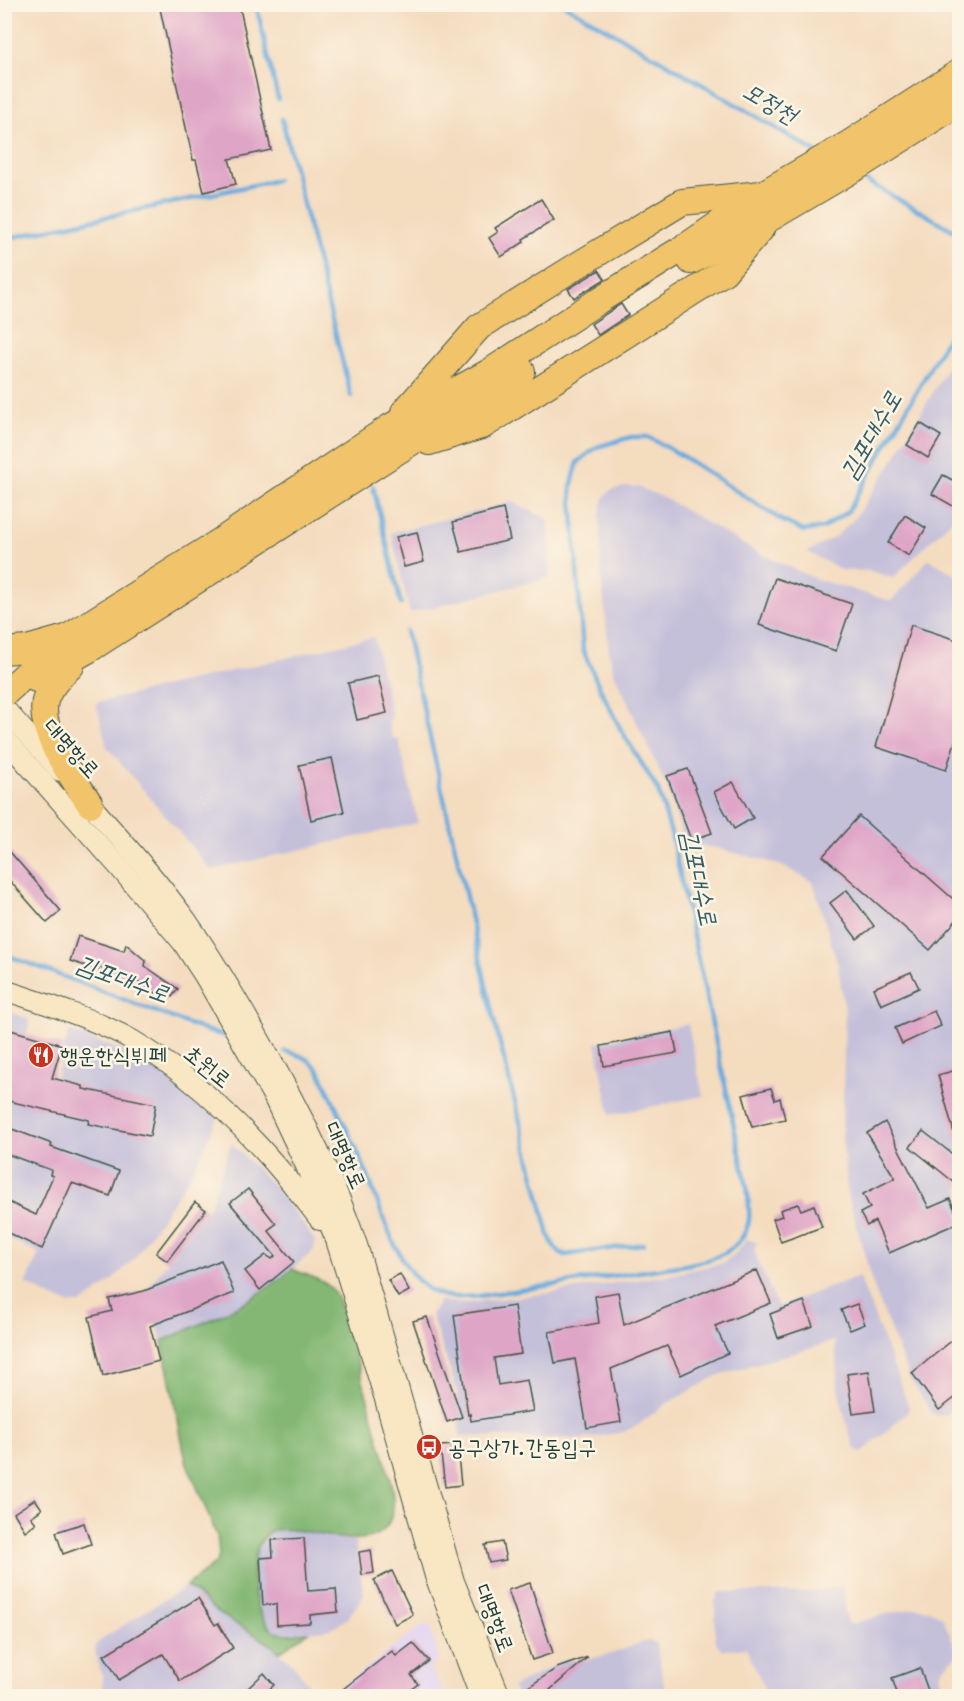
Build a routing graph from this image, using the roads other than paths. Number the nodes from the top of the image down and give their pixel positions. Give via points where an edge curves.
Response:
1 (960, 72) edge
2 (960, 102) edge
3 (771, 199) junction
4 (390, 427) junction
5 (65, 639) junction
6 (88, 650) junction
7 (4, 651) edge
8 (4, 695) edge
9 (4, 708) edge
10 (4, 738) edge
11 (4, 762) edge
12 (41, 780) junction
13 (90, 804) junction
14 (4, 990) edge
15 (305, 1164) junction
16 (279, 1170) junction
17 (336, 1240) junction
18 (480, 1696) edge
19 (500, 1696) edge

1 - 3 highway
2 - 3 highway via 809,195
3 - 4 highway via 598,300 491,371
3 - 4 highway via 682,202 479,327
3 - 6 highway via 724,272 484,426 400,451
4 - 5 highway
5 - 7 highway
5 - 8 highway
6 - 8 highway
6 - 13 highway via 59,677 46,696 45,723 54,748
9 - 13 main road, 대명항로
10 - 12 main road, 대명항로
11 - 12 main road
12 - 15 main road, 대명항로 via 183,943 273,1096
13 - 19 main road, 대명항로 via 187,921 229,985 319,1151 358,1248 454,1581
14 - 16 main road, 초원로 via 131,1040 204,1092
15 - 16 main road via 296,1172
15 - 17 main road, 대명항로
16 - 17 main road, 초원로
17 - 18 main road, 대명항로 via 435,1576

